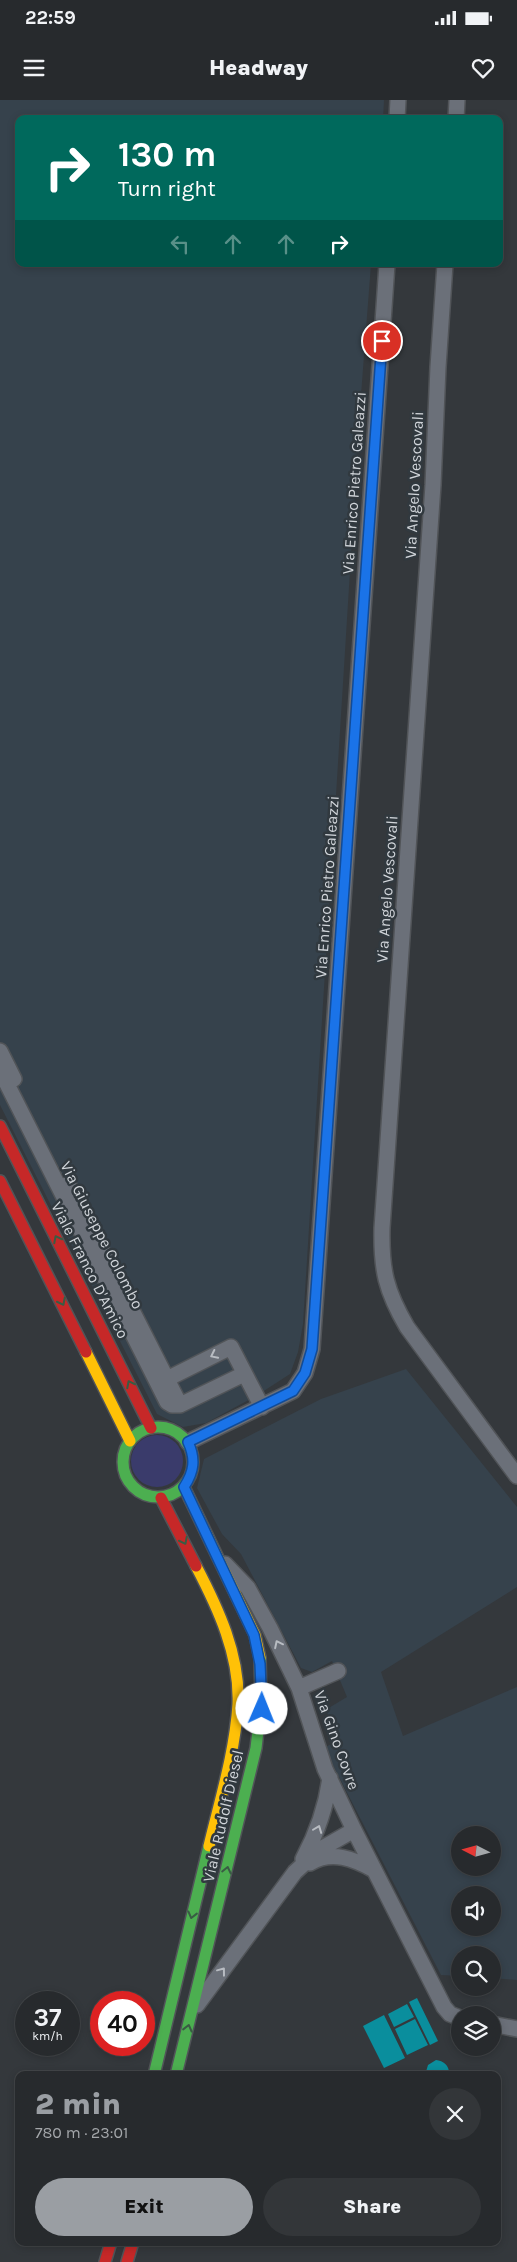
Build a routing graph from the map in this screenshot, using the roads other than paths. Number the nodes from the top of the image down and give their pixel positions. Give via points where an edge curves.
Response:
1 (398, 100) edge
2 (458, 100) edge
3 (397, 115) edge
4 (456, 115) edge
5 (387, 267) edge
6 (445, 267) edge
7 (0, 1051) edge
8 (0, 1070) edge
9 (0, 1126) edge
10 (0, 1181) edge
11 (244, 1374) junction
12 (167, 1379) junction
13 (180, 1405) junction
14 (262, 1407) junction
15 (152, 1428) junction
16 (130, 1441) junction
17 (188, 1442) junction
18 (517, 1476) edge
19 (184, 1487) junction
20 (161, 1498) junction
21 (218, 1558) junction
22 (338, 1672) dead end
23 (299, 1688) junction
24 (330, 1778) junction
25 (354, 1830) junction
26 (374, 1870) junction
27 (295, 1872) junction
28 (193, 2010) junction
29 (451, 2014) edge
30 (501, 2026) edge
31 (517, 2029) edge
32 (155, 2071) edge
33 (177, 2071) edge
34 (111, 2246) edge
35 (132, 2246) edge
36 (105, 2262) edge
37 (128, 2262) edge

1 - 3 street
2 - 4 street
5 - 14 street, Via Enrico Pietro Galeazzi via 312,1349 305,1373 293,1391
6 - 18 street, Via Angelo Vescovali via 382,1266 395,1306 407,1327
7 - 12 street, Via Giuseppe Colombo
8 - 13 street, Via Giuseppe Colombo via 165,1400 172,1405
15 -> 9 street, Viale Franco D'Amico
10 -> 16 street
11 -> 12 street via 231,1347
11 - 13 street
11 - 14 street
12 - 13 street, Via Giuseppe Colombo
14 - 17 street, Via Enrico Pietro Galeazzi
15 - 16 street via 143,1430
15 - 17 street via 172,1430
16 - 20 street via 123,1463 126,1475 139,1492
17 - 19 street via 194,1466
19 - 20 street
19 - 21 street, Viale Rudolf Diesel
20 -> 32 street, Viale Rudolf Diesel via 226,1630 234,1661 238,1703 230,1759
23 -> 21 street, Via Gino Covre via 252,1594
28 -> 21 street, Viale Rudolf Diesel via 255,1753 262,1700 260,1658 254,1635
22 - 23 street
23 - 24 street, Via Gino Covre
24 - 25 street, Via Gino Covre
27 -> 24 street via 319,1825
25 - 26 street, Via Gino Covre
25 - 27 street via 319,1850
26 - 27 street via 352,1859 331,1856 317,1859
26 - 29 street, Via Gino Covre via 444,2007
28 -> 27 street
33 -> 28 street, Viale Rudolf Diesel
30 - 31 street
34 - 36 street
35 - 37 street

